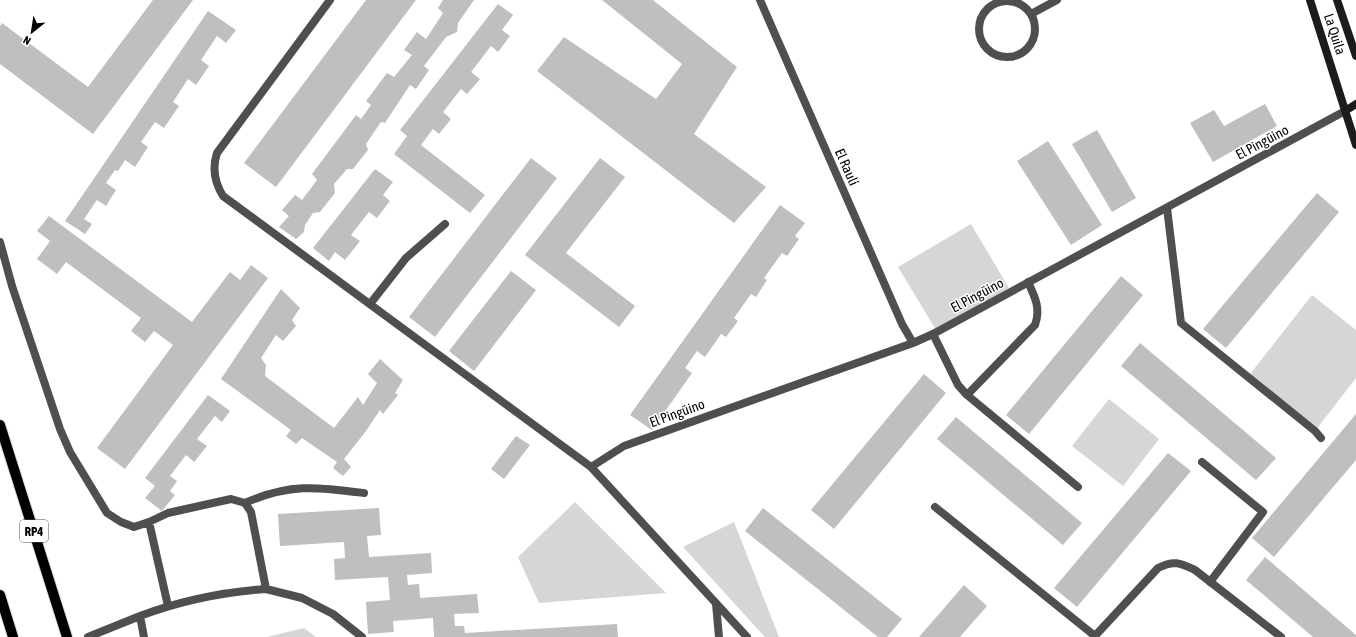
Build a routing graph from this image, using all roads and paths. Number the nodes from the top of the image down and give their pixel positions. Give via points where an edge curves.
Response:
1 (330, 0) edge
2 (760, 0) edge
3 (1057, 0) edge
4 (1310, 0) edge
5 (1337, 0) edge
6 (1031, 14) junction
7 (1356, 56) edge
8 (1356, 104) edge
9 (1345, 111) junction
10 (1356, 145) edge
11 (1167, 208) junction
12 (445, 224) dead end
13 (0, 242) edge
14 (1028, 282) junction
15 (370, 304) junction
16 (933, 334) junction
17 (913, 343) junction
18 (967, 395) junction
19 (0, 425) edge
20 (1321, 438) dead end
21 (1202, 462) dead end
22 (591, 467) junction
23 (1078, 487) dead end
24 (364, 493) dead end
25 (245, 503) junction
26 (934, 507) dead end
27 (149, 522) junction
28 (1210, 582) junction
29 (266, 589) junction
30 (0, 595) edge
31 (716, 604) junction
32 (168, 606) junction
33 (140, 616) junction
34 (1095, 636) edge
35 (13, 637) edge
36 (67, 637) edge
37 (88, 637) edge
38 (144, 637) edge
39 (362, 637) edge
40 (719, 637) edge
41 (746, 637) edge
42 (1281, 637) edge

1 - 15 street via 217,153 215,174 218,188 224,196
2 - 17 street, El Raulí via 902,324
3 - 6 street
4 - 9 main road, La Quila
5 - 7 main road, La Quila
6 - 6 street via 1025,8 1008,2 992,6 981,20 980,33 985,46 1000,56 1019,55 1033,42 1035,23
8 - 9 main road, El Pingüino
9 - 10 main road, La Quila
9 - 11 street, El Pingüino
11 - 14 street, El Pingüino
11 - 20 street via 1181,323
12 - 15 street via 406,258
13 - 27 street via 14,293 70,452 107,513 134,527
14 - 16 street, El Pingüino
14 - 18 street via 1037,302 1035,325
15 - 22 street
16 - 17 street, El Pingüino
16 - 18 street via 958,385
17 - 22 street, El Pingüino via 624,446
18 - 23 street
19 - 36 main road, RP4
21 - 28 street via 1263,512
22 - 31 street
24 - 25 street via 319,487 292,488
25 - 27 street via 231,499 168,513
25 - 29 street via 251,512
26 - 34 street
27 - 32 street
28 - 34 street via 1195,570 1170,562 1158,568
28 - 42 street
29 - 32 street
29 - 39 street via 302,598 333,614
30 - 35 main road
31 - 40 street
31 - 41 street
32 - 33 street
33 - 37 street
33 - 38 street

